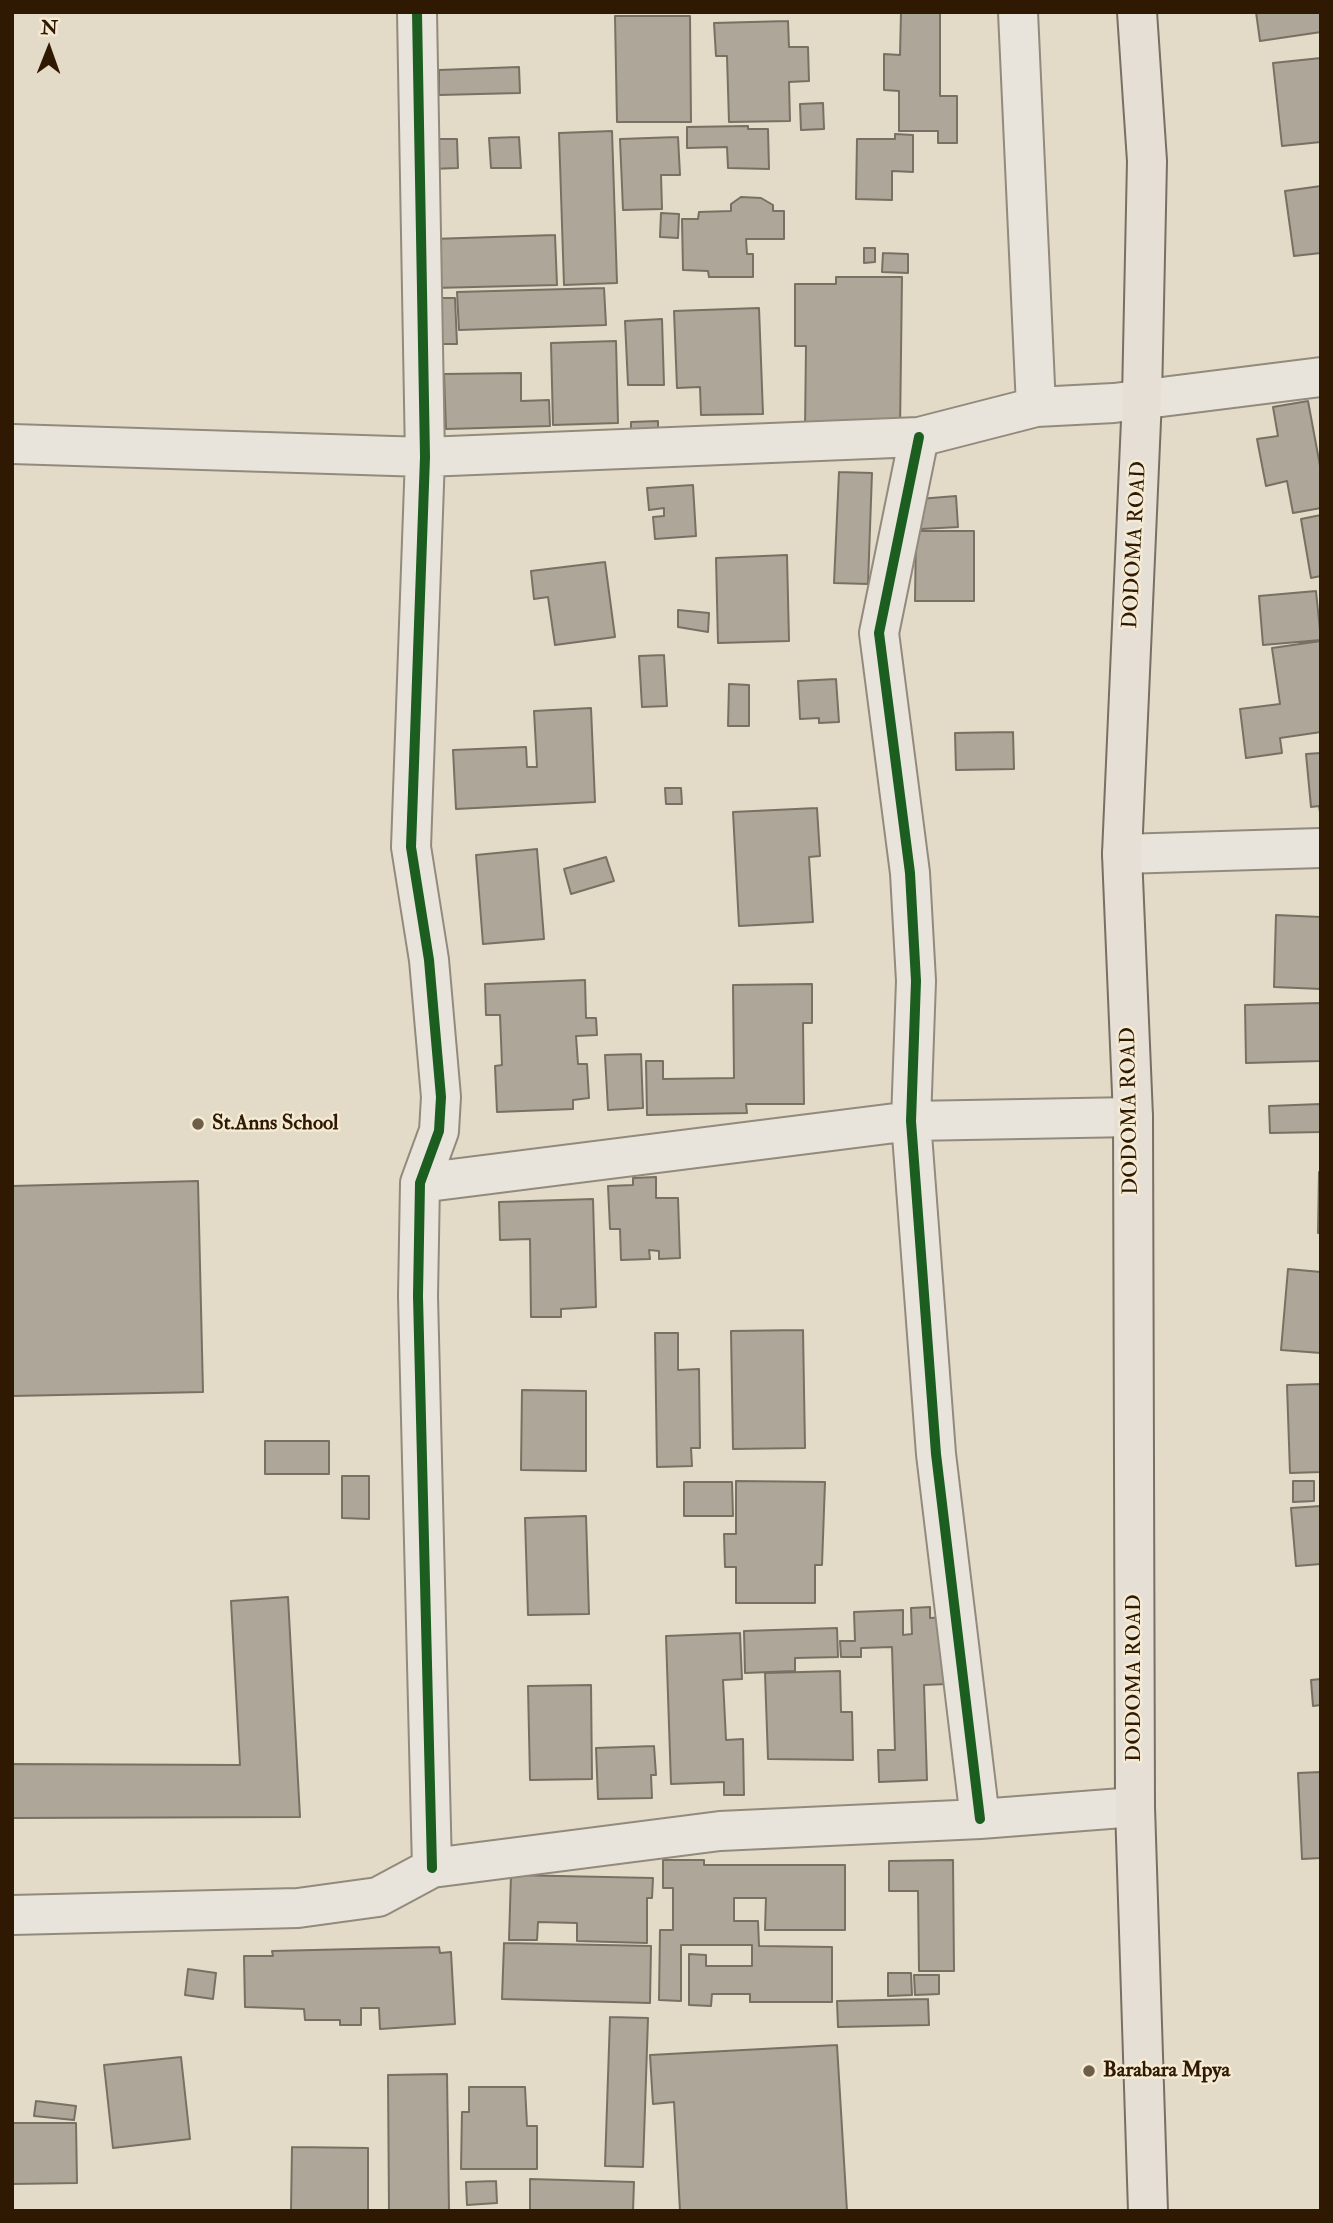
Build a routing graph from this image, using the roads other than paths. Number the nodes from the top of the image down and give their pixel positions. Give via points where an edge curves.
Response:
1 (416, 12) edge
2 (1018, 12) edge
3 (1137, 12) edge
4 (1321, 377) edge
5 (1142, 398) junction
6 (1036, 407) junction
7 (919, 437) junction
8 (12, 444) edge
9 (425, 457) junction
10 (1321, 848) edge
11 (1122, 854) junction
12 (1133, 1117) junction
13 (911, 1121) junction
14 (420, 1183) junction
15 (1135, 1807) junction
16 (980, 1819) junction
17 (432, 1868) junction
18 (12, 1914) edge
19 (1148, 2211) edge

1 - 9 street
2 - 6 street
3 - 5 highway, DODOMA ROAD via 1147,162
4 - 5 street
5 - 6 street
5 - 11 highway, DODOMA ROAD
6 - 7 street
7 - 9 street
7 - 13 street via 879,633 910,873 916,981
8 - 9 street
9 - 14 street via 411,847 429,960 441,1097 439,1131
10 - 11 street
11 - 12 highway, DODOMA ROAD
12 - 13 street
12 - 15 highway, DODOMA ROAD
13 - 14 street
13 - 16 street via 936,1454
14 - 17 street via 418,1296
15 - 16 street
15 - 19 highway, DODOMA ROAD
16 - 17 street via 720,1831
17 - 18 street via 378,1897 298,1908

